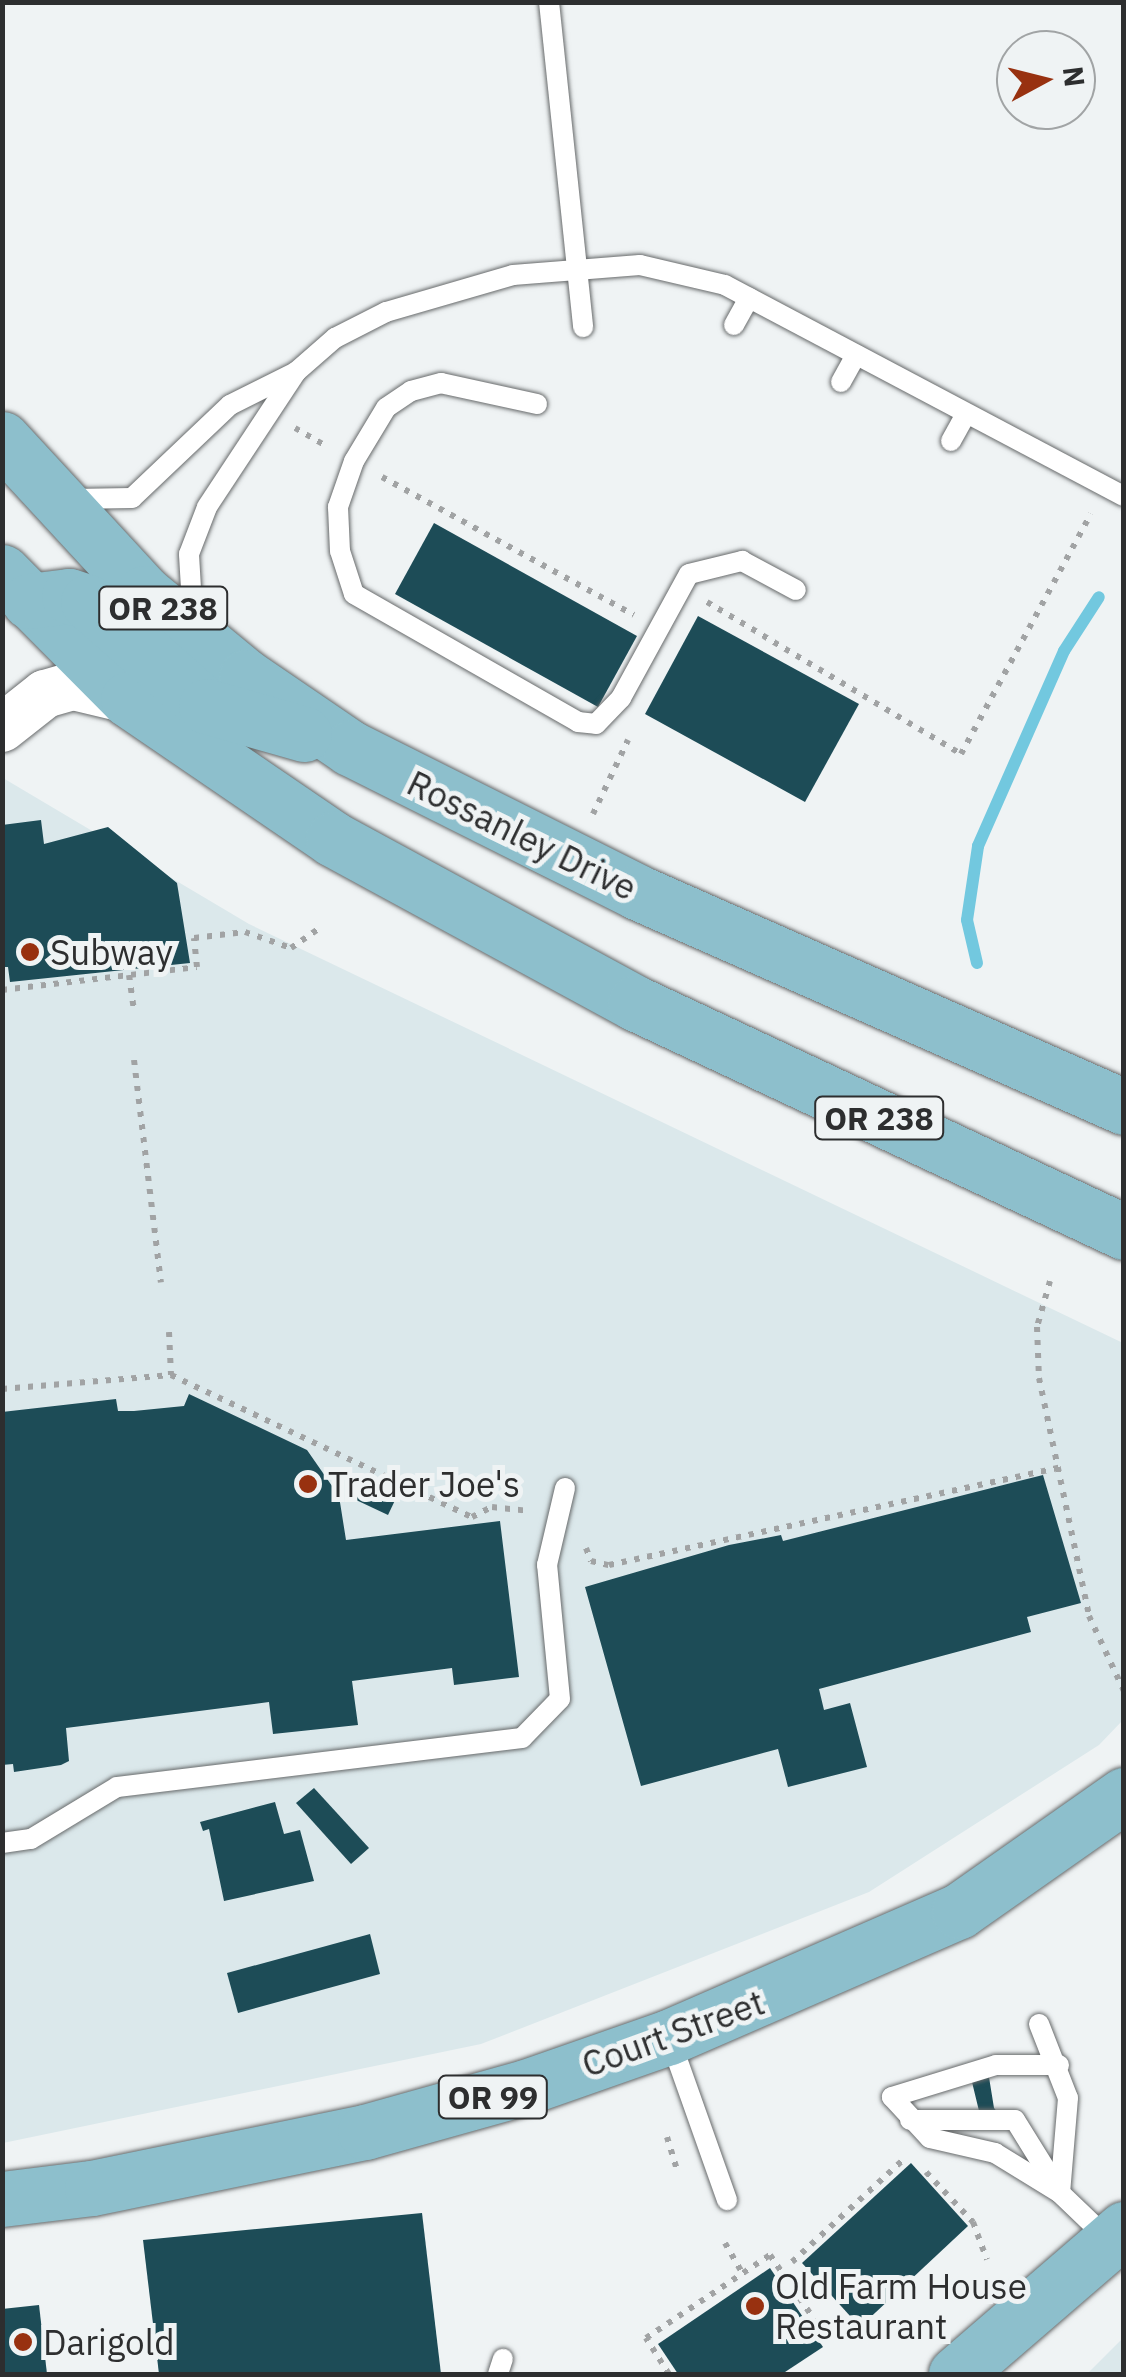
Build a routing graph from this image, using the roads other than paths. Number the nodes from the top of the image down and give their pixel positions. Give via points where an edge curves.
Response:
1 (548, 2) edge
2 (580, 267) junction
3 (748, 298) junction
4 (734, 325) dead end
5 (583, 327) dead end
6 (856, 354) junction
7 (296, 372) junction
8 (841, 382) dead end
9 (537, 404) dead end
10 (966, 414) junction
11 (2, 439) edge
12 (951, 441) dead end
13 (50, 496) junction
14 (1124, 496) edge
15 (796, 590) dead end
16 (11, 598) edge
17 (193, 634) junction
18 (128, 699) junction
19 (2, 728) edge
20 (350, 748) junction
21 (1124, 1107) edge
22 (1124, 1232) edge
23 (565, 1488) dead end
24 (1124, 1794) edge
25 (2, 1843) edge
26 (1039, 2024) dead end
27 (669, 2037) junction
28 (1059, 2065) junction
29 (910, 2120) junction
30 (1060, 2192) junction
31 (2, 2199) edge
32 (727, 2200) dead end
33 (1117, 2235) edge
34 (956, 2374) edge

1 - 2 lane
2 - 3 lane via 676,268
2 - 5 lane
2 - 7 lane via 444,290 335,338
3 - 4 lane
3 - 6 lane
6 - 8 lane
6 - 10 lane
7 - 13 lane via 230,405 132,498 102,503
7 - 17 lane via 207,507 189,554
9 - 15 lane via 441,383 411,391 386,408 354,462 338,507 340,551 354,594 578,722 610,715 689,574 742,561
10 - 12 lane
10 - 14 lane
11 - 13 main road, Rossanley Drive / OR 238
13 - 17 main road, Rossanley Drive / OR 238
16 - 18 main road, OR 238
16 - 20 main road via 69,596 88,602 206,706
17 - 20 main road, Rossanley Drive / OR 238
18 - 19 street via 72,686 45,694
18 - 22 main road, OR 238 via 230,774 439,901 635,1004
20 - 21 main road, Rossanley Drive / OR 238 via 636,892
23 - 25 lane via 547,1565 560,1698 522,1738 117,1787 32,1839
24 - 27 main road, Court Street / OR 99 via 959,1911
26 - 28 lane
27 - 31 main road, Court Street / OR 99 via 366,2132 92,2188
27 - 32 lane
28 - 29 lane via 996,2065 892,2096
28 - 30 lane via 1068,2098
29 - 30 lane via 930,2138 995,2152
29 - 30 lane via 1015,2120
30 - 33 lane
33 - 34 main road

